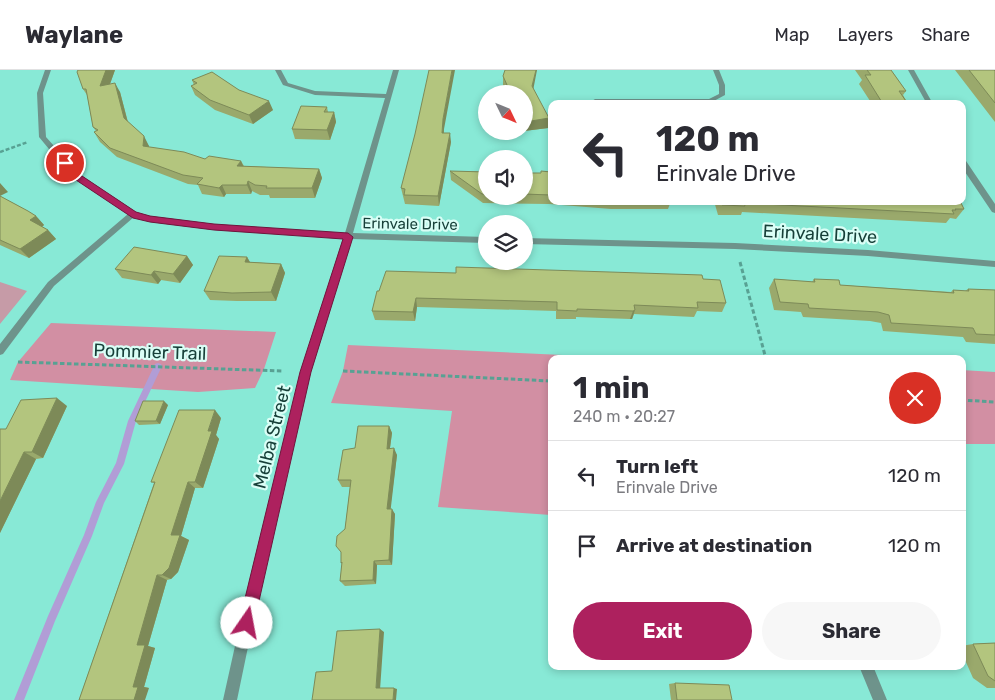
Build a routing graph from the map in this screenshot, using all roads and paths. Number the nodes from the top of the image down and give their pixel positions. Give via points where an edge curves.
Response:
1 (48, 70) edge
2 (278, 70) edge
3 (396, 70) edge
4 (716, 70) edge
5 (911, 70) edge
6 (387, 96) junction
7 (712, 100) edge
8 (928, 100) edge
9 (43, 137) junction
10 (0, 152) edge
11 (966, 167) edge
12 (995, 210) edge
13 (133, 214) junction
14 (348, 237) junction
15 (478, 240) edge
16 (533, 241) edge
17 (740, 262) dead end
18 (995, 264) edge
19 (0, 351) edge
20 (765, 355) edge
21 (18, 362) dead end
22 (282, 371) dead end
23 (343, 371) dead end
24 (548, 381) edge
25 (966, 400) edge
26 (995, 402) edge
27 (868, 670) edge
28 (230, 700) edge
29 (880, 700) edge

1 - 9 street via 40,93
2 - 6 street via 285,84 315,93
3 - 6 street, Melba Street
4 - 7 street via 722,96
5 - 8 street
6 - 14 street, Melba Street
9 - 10 path
9 - 13 street, Erinvale Drive via 76,176
11 - 12 street
13 - 14 street, Erinvale Drive via 214,227
13 - 19 street via 51,284
14 - 15 street, Erinvale Drive
14 - 28 street, Melba Street via 306,372
16 - 18 street, Erinvale Drive via 735,246
17 - 20 path
21 - 22 path, Pommier Trail
23 - 24 path
25 - 26 path
27 - 29 street

